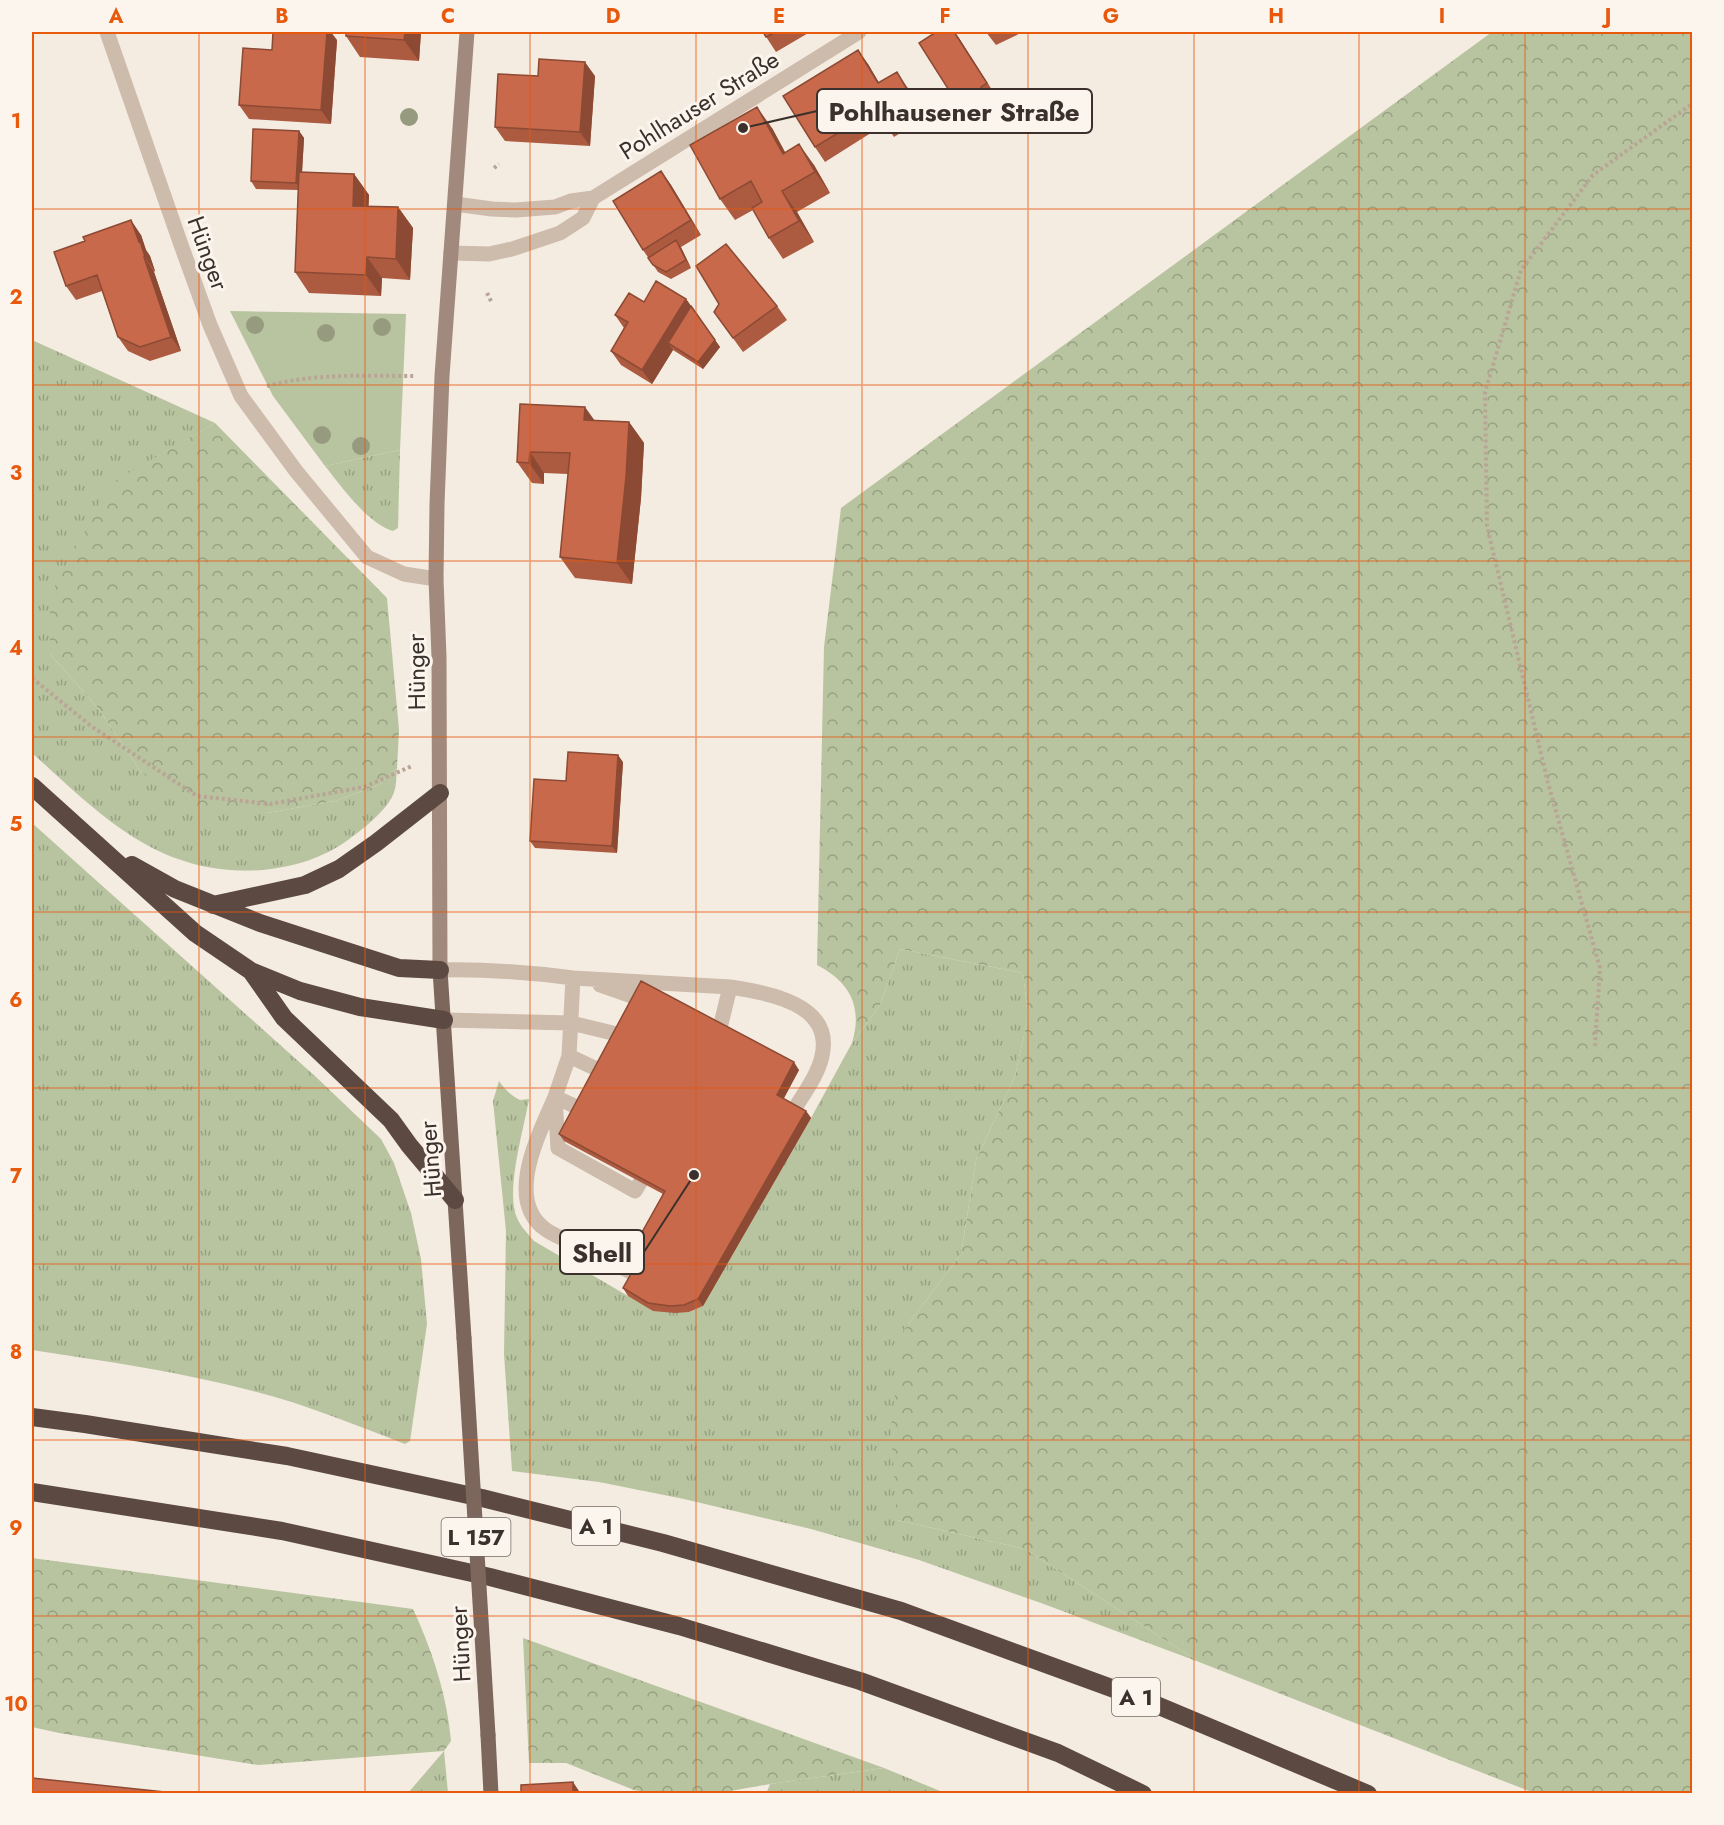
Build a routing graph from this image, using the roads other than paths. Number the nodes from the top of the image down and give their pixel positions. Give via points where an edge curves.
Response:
1 (107, 32) edge
2 (467, 32) edge
3 (860, 32) edge
4 (593, 198) junction
5 (455, 204) junction
6 (451, 253) junction
7 (436, 579) junction
8 (32, 786) edge
9 (440, 793) junction
10 (96, 844) junction
11 (213, 905) junction
12 (440, 970) junction
13 (251, 971) junction
14 (578, 979) junction
15 (730, 987) junction
16 (640, 999) edge
17 (444, 1020) junction
18 (571, 1023) junction
19 (720, 1028) edge
20 (621, 1035) edge
21 (569, 1056) junction
22 (601, 1071) edge
23 (555, 1097) junction
24 (581, 1109) edge
25 (794, 1110) edge
26 (641, 1182) edge
27 (455, 1200) junction
28 (639, 1276) edge
29 (32, 1418) edge
30 (32, 1492) edge
31 (491, 1794) edge
32 (1143, 1794) edge
33 (1368, 1794) edge

1 - 7 street, Hünger via 183,253 241,396 367,557 404,574
2 - 5 main road, Hünger / L 157
3 - 4 street, Pohlhauser Straße
4 - 5 street, Pohlhauser Straße via 555,207 516,210
4 - 6 street, Pohlhauser Straße via 583,218 560,233 489,254
5 - 6 main road, Hünger / L 157
6 - 7 main road, Hünger / L 157 via 442,376
7 - 9 main road, Hünger / L 157
8 - 10 highway
9 - 11 highway via 339,869 305,885
9 - 12 main road, Hünger / L 157
10 - 11 highway via 175,889
10 - 13 highway via 195,933
11 - 12 highway via 377,962 399,968
12 - 14 street via 525,971
12 - 17 main road, Hünger / L 157
13 - 17 highway via 300,991 360,1007
13 - 27 highway via 284,1018 391,1120
14 - 15 street
14 - 16 street
14 - 18 street
15 - 19 street
15 - 25 street via 790,1001 809,1012 820,1027 822,1055
17 - 18 street
17 - 27 main road, Hünger / L 157
18 - 20 street
18 - 21 street
21 - 22 street
21 - 23 street
23 - 24 street
23 - 26 street via 558,1148 635,1191
23 - 28 street via 532,1149 527,1178 531,1213 544,1228
27 - 31 main road, Hünger / L 157, bridge
29 - 33 highway, A 1 via 287,1456 482,1498 674,1546 901,1611 1147,1701
30 - 32 highway via 282,1531 490,1577 679,1626 871,1685 1058,1754

